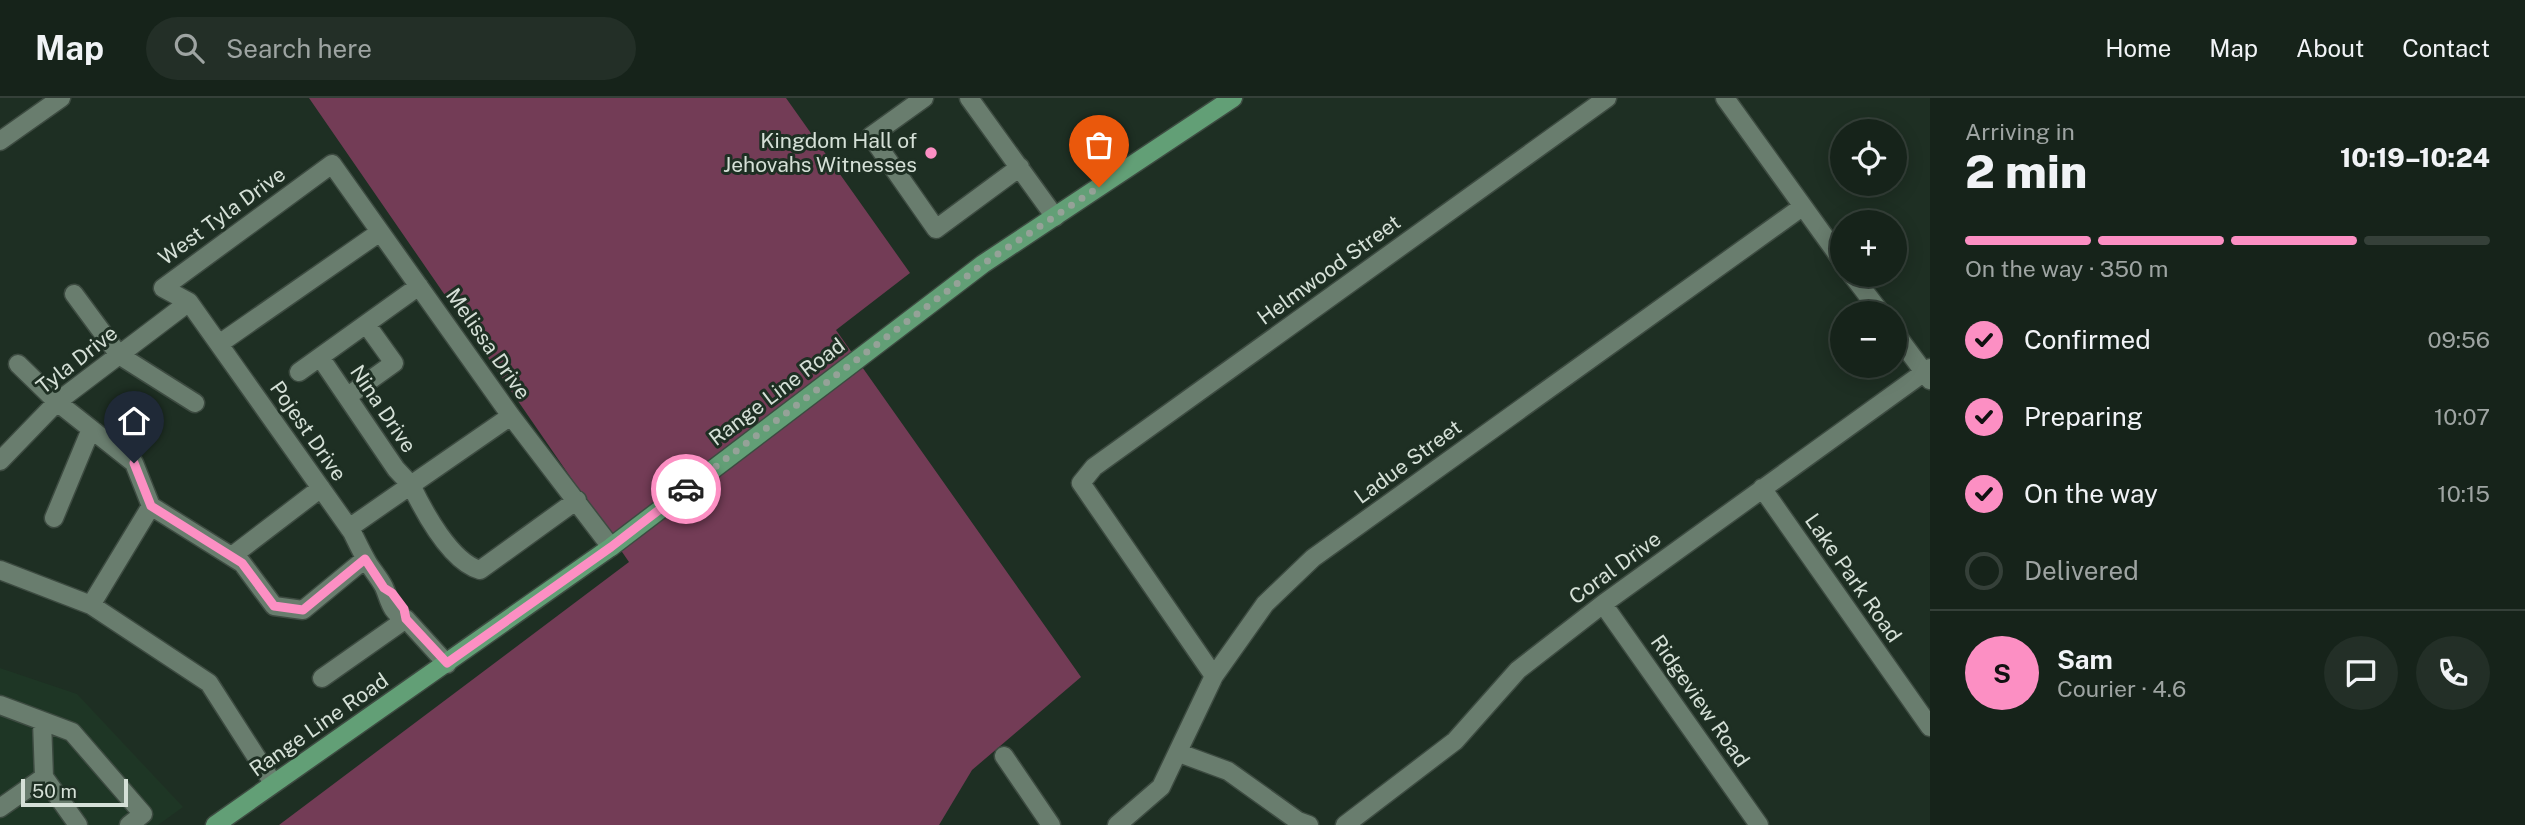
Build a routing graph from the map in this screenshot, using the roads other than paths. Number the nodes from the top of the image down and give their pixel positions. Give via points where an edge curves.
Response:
1 (61, 98) edge
2 (924, 98) edge
3 (969, 98) edge
4 (1233, 98) edge
5 (1607, 98) edge
6 (1725, 98) edge
7 (0, 141) edge
8 (332, 164) joint
9 (1020, 167) junction
10 (1802, 207) junction
11 (1055, 217) junction
12 (380, 232) junction
13 (1830, 245) edge
14 (419, 286) junction
15 (1861, 287) edge
16 (74, 294) dead end
17 (1872, 301) edge
18 (190, 302) junction
19 (366, 324) junction
20 (219, 344) junction
21 (1907, 348) edge
22 (119, 355) junction
23 (320, 357) junction
24 (18, 364) dead end
25 (299, 372) dead end
26 (1928, 374) edge
27 (348, 396) junction
28 (57, 402) junction
29 (195, 403) dead end
30 (511, 416) junction
31 (91, 429) junction
32 (1, 459) edge
33 (411, 485) junction
34 (321, 488) junction
35 (1762, 488) junction
36 (577, 500) junction
37 (151, 506) junction
38 (54, 518) dead end
39 (349, 527) junction
40 (611, 547) junction
41 (232, 556) junction
42 (365, 559) junction
43 (0, 570) edge
44 (1603, 604) junction
45 (91, 605) junction
46 (406, 619) junction
47 (447, 663) junction
48 (1214, 676) junction
49 (322, 678) dead end
50 (0, 705) edge
51 (42, 721) junction
52 (1930, 727) edge
53 (1179, 753) junction
54 (1004, 755) dead end
55 (44, 777) junction
56 (274, 783) junction
57 (0, 808) edge
58 (78, 825) edge
59 (129, 825) edge
60 (215, 825) edge
61 (1051, 825) edge
62 (1117, 825) edge
63 (1309, 825) edge
64 (1345, 825) edge
65 (1759, 825) edge

1 - 7 street
2 - 9 street via 871,136 936,229
3 - 9 street
4 - 11 main road, Range Line Road
5 - 48 street, Helmwood Street via 1094,467 1081,483
6 - 10 street
8 - 12 street, Melissa Drive
8 - 18 street, West Tyla Drive via 163,288
9 - 11 street
10 - 13 street
10 - 48 street, Ladue Street via 1313,558 1265,604
11 - 40 main road, Range Line Road via 983,264
12 - 14 street, Melissa Drive
12 - 20 street
14 - 19 street, Nina Drive
14 - 30 street, Melissa Drive
15 - 17 street
16 - 22 street
18 - 20 street, Pojest Drive
18 - 22 street, Tyla Drive
19 - 23 street, Nina Drive
19 - 27 street via 394,363
20 - 34 street, Pojest Drive
21 - 26 street
22 - 28 street, Tyla Drive
22 - 29 street
23 - 25 street, Nina Drive
23 - 27 street, Nina Drive
24 - 28 street
26 - 35 street, Coral Drive
27 - 33 street, Nina Drive
28 - 31 street
28 - 32 street, Tyla Drive
30 - 33 street, Nina Drive
30 - 36 street, Melissa Drive
31 - 37 street via 134,463
31 - 38 street
33 - 36 street, Nina Drive via 427,519 467,566 480,570
33 - 39 street
34 - 39 street, Pojest Drive
34 - 41 street
35 - 44 street, Coral Drive
35 - 52 street, Lake Park Road
36 - 40 street, Melissa Drive
37 - 41 street
37 - 45 street
39 - 42 street, Pojest Drive
40 - 47 main road, Range Line Road
41 - 42 street via 274,606 303,610
42 - 46 street, Pojest Drive via 386,599
43 - 45 street
44 - 64 street, Coral Drive via 1518,670 1455,741
44 - 65 street, Ridgeview Road
45 - 56 street via 209,683
46 - 47 street, Pojest Drive
46 - 49 street
47 - 56 main road, Range Line Road
48 - 53 street, Ladue Street
50 - 51 street
51 - 55 street
51 - 59 street via 72,732 143,814
53 - 62 street, Ladue Street via 1161,787
53 - 63 street via 1228,771
54 - 61 street
55 - 57 street
55 - 58 street
56 - 60 main road, Range Line Road

